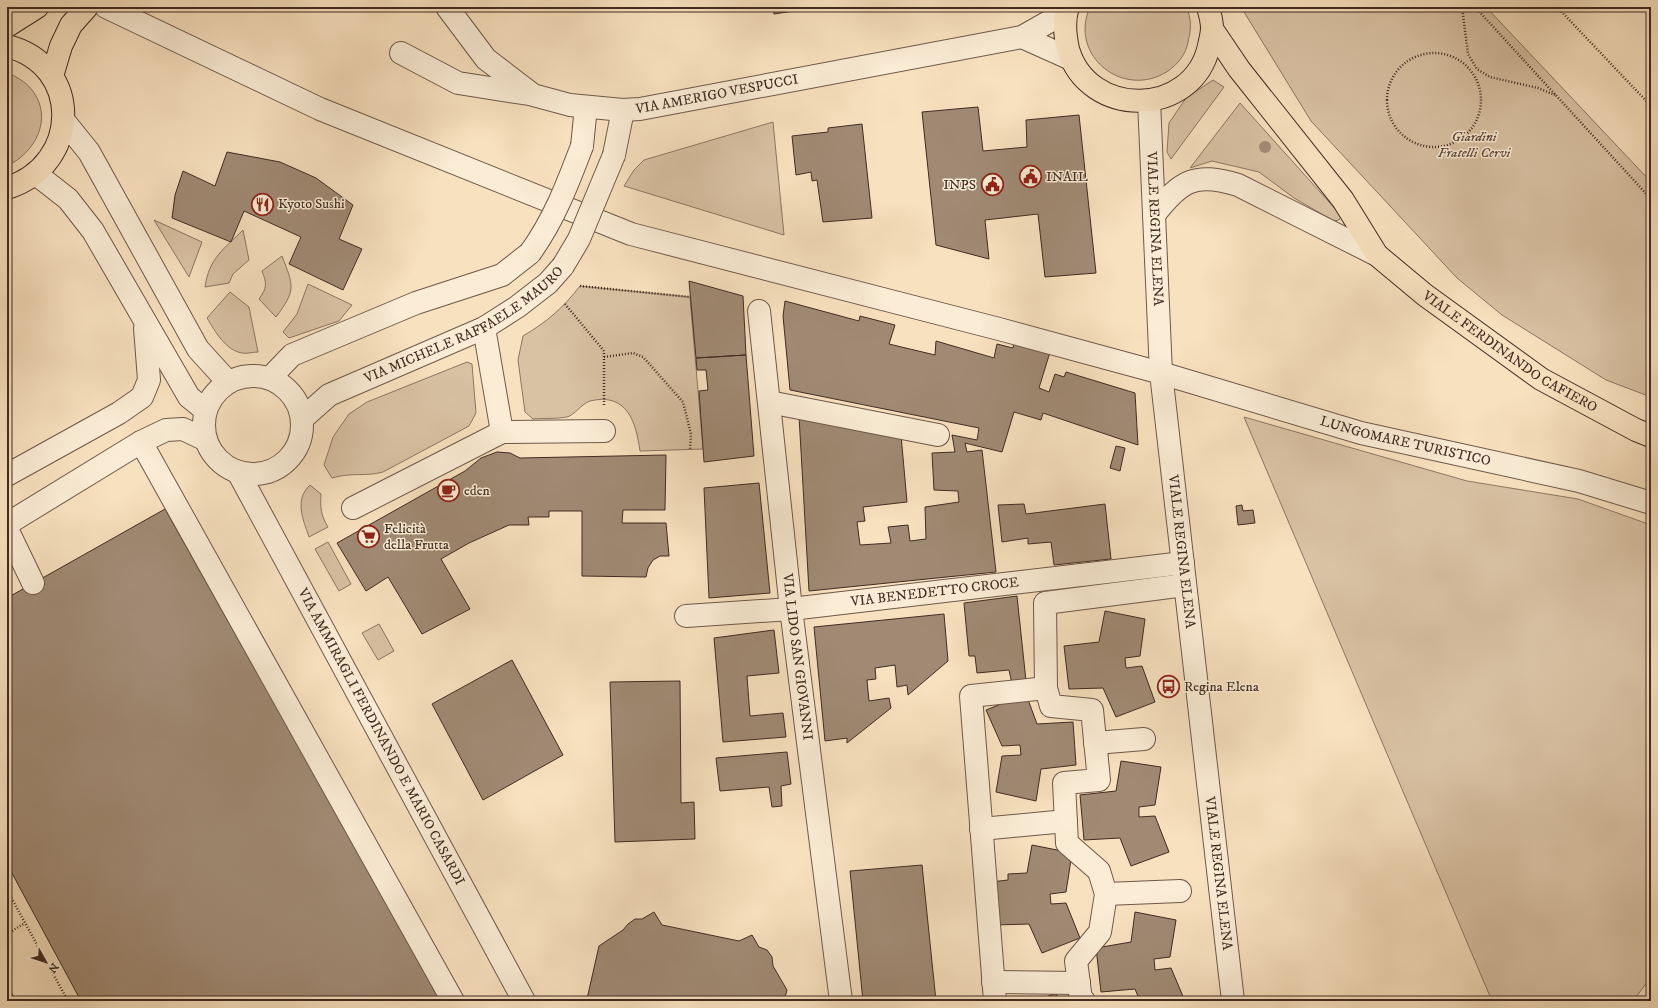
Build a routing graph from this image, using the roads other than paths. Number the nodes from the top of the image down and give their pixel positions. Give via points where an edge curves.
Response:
1 (37, 7) edge
2 (87, 7) edge
3 (106, 7) edge
4 (447, 7) edge
5 (1208, 7) edge
6 (1067, 10) edge
7 (10, 24) edge
8 (1212, 29) junction
9 (1022, 37) junction
10 (7, 46) edge
11 (401, 53) dead end
12 (1206, 56) junction
13 (1071, 59) junction
14 (1239, 69) junction
15 (52, 76) junction
16 (533, 95) junction
17 (1149, 102) junction
18 (586, 107) junction
19 (623, 110) junction
20 (64, 121) junction
21 (36, 174) junction
22 (7, 188) edge
23 (1154, 215) junction
24 (1378, 255) junction
25 (759, 311) dead end
26 (145, 321) junction
27 (484, 328) junction
28 (1161, 373) junction
29 (270, 378) junction
30 (228, 382) junction
31 (768, 402) junction
32 (205, 410) junction
33 (302, 419) junction
34 (604, 431) road end
35 (502, 432) junction
36 (938, 435) dead end
37 (1651, 436) edge
38 (206, 440) junction
39 (141, 442) junction
40 (238, 472) junction
41 (7, 475) edge
42 (1651, 503) edge
43 (354, 508) dead end
44 (7, 524) edge
45 (7, 529) edge
46 (1182, 563) junction
47 (33, 583) dead end
48 (1185, 585) junction
49 (791, 609) junction
50 (686, 616) dead end
51 (1046, 688) junction
52 (1144, 739) dead end
53 (1095, 742) junction
54 (1066, 821) junction
55 (981, 829) junction
56 (1180, 891) dead end
57 (1106, 894) junction
58 (994, 991) edge
59 (1082, 992) edge
60 (453, 1001) edge
61 (524, 1001) edge
62 (841, 1001) edge
63 (1233, 1001) edge

1 - 7 main road
2 - 15 main road via 71,25 61,46
3 - 28 street, LUNGOMARE TURISTICO via 320,109 631,234
4 - 16 street, VIA AMERIGO VESPUCCI via 486,60
5 - 8 main road
6 - 9 street, VIA AMERIGO VESPUCCI
6 - 13 main road via 1065,36
8 - 12 main road
8 - 14 main road, VIALE FERDINANDO CAFIERO
9 - 13 street
9 - 19 street, VIA AMERIGO VESPUCCI via 640,109
10 - 15 main road via 19,49 37,60
11 - 16 street via 458,82
12 - 14 main road
12 - 17 main road via 1197,73 1184,86 1167,96
13 - 17 main road via 1084,78 1103,93 1125,101
14 - 24 main road, VIALE FERDINANDO CAFIERO via 1342,200
15 - 20 main road via 61,98
16 - 18 street, VIA AMERIGO VESPUCCI
17 - 23 street, VIALE REGINA ELENA
18 - 19 street, VIA AMERIGO VESPUCCI
18 - 29 street, VIA MICHELE RAFFAELE MAURO, bridge via 582,146 565,191 545,232 530,253 502,275 416,303 292,355
19 - 27 street, VIA MICHELE RAFFAELE MAURO, bridge via 614,155 579,239 563,266 548,283 517,308
20 - 21 main road via 60,141 50,159
20 - 30 street via 89,152 198,350
21 - 22 main road via 20,184
21 - 26 street via 68,199 93,231
23 - 24 street, VIALE FERDINANDO CAFIERO via 1180,186 1195,180 1216,178 1238,185
23 - 28 street, VIALE REGINA ELENA
24 - 37 main road, VIALE FERDINANDO CAFIERO via 1425,295 1541,380
25 - 31 street, VIA LIDO SAN GIOVANNI
26 - 32 street via 189,398
26 - 41 street via 149,380 142,397 119,413
27 - 33 street, VIA MICHELE RAFFAELE MAURO via 329,395
27 - 35 street
28 - 42 street, LUNGOMARE TURISTICO via 1361,432 1579,481
28 - 46 street, VIALE REGINA ELENA
29 - 30 street via 249,376
29 - 33 street via 291,394
30 - 32 street via 218,389
31 - 36 street
31 - 49 street, VIA LIDO SAN GIOVANNI
32 - 38 street via 203,426
33 - 40 street via 301,435 295,450 284,462 270,470 255,474
34 - 35 street
35 - 43 street
38 - 39 street via 184,429 166,430
38 - 40 street via 213,454 224,465
39 - 44 street
39 - 60 street
40 - 61 street, VIA AMMIRAGLI FERDINANDO E MARIO CASARDI
45 - 47 street
46 - 48 street, VIALE REGINA ELENA
46 - 49 street, VIA BENEDETTO CROCE
48 - 51 street via 1045,603
48 - 63 street, VIALE REGINA ELENA
49 - 50 street, VIA BENEDETTO CROCE
49 - 62 street, VIA LIDO SAN GIOVANNI
51 - 53 street via 1051,706 1092,710
51 - 55 street via 972,696
52 - 53 street
53 - 54 street via 1099,780 1064,783
54 - 55 street
54 - 57 street via 1067,843 1099,871
55 - 58 street
56 - 57 street
57 - 59 street via 1100,932 1076,961
58 - 59 street

